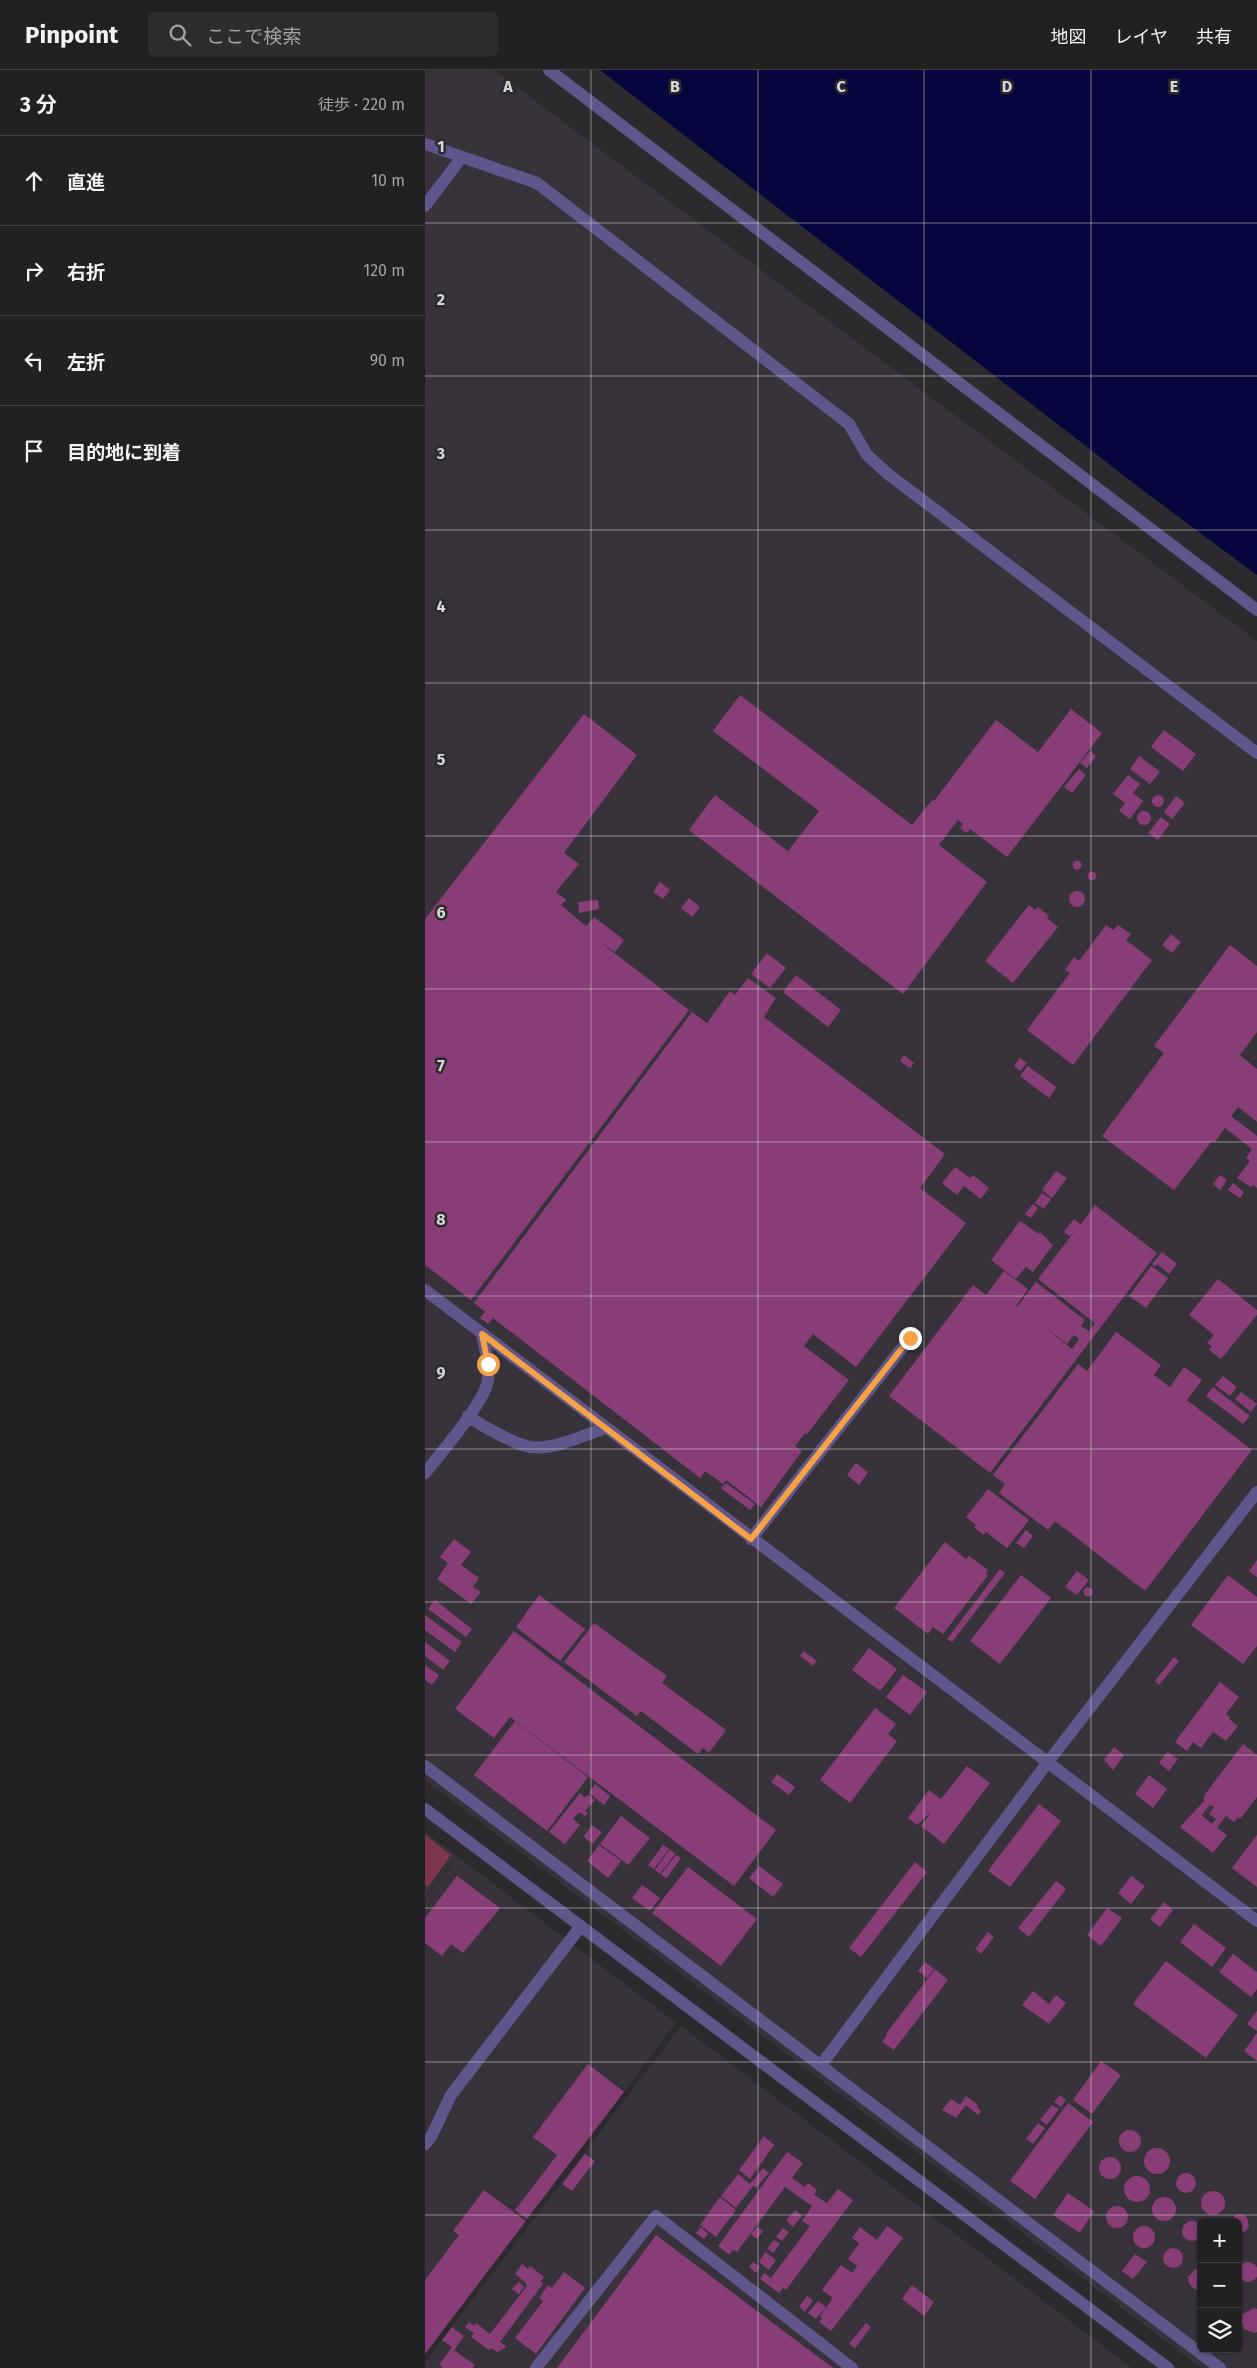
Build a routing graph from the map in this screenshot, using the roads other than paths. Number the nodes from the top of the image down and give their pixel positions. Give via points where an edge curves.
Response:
1 (549, 70) edge
2 (425, 144) edge
3 (462, 157) junction
4 (425, 206) edge
5 (1257, 610) edge
6 (1257, 753) edge
7 (425, 1290) edge
8 (482, 1334) junction
9 (910, 1338) dead end
10 (468, 1416) junction
11 (605, 1428) junction
12 (425, 1473) edge
13 (1257, 1492) edge
14 (751, 1539) junction
15 (1048, 1762) junction
16 (425, 1766) edge
17 (425, 1809) edge
18 (1257, 1921) edge
19 (581, 1926) junction
20 (821, 2065) junction
21 (425, 2144) edge
22 (536, 2368) edge
23 (852, 2368) edge
24 (1169, 2368) edge
25 (1220, 2368) edge

1 - 5 street
2 - 3 street
3 - 4 street
3 - 6 street via 537,183 849,424 867,455 888,474
7 - 8 street
8 - 10 street via 488,1382
8 - 11 street
9 - 14 street
10 - 11 street via 482,1426 531,1447 555,1445
10 - 12 street
11 - 14 street
13 - 15 street
14 - 15 street
15 - 18 street
15 - 20 street
16 - 20 street
17 - 19 street
19 - 21 street via 451,2095
19 - 24 street
20 - 25 street
22 - 23 street via 656,2216

